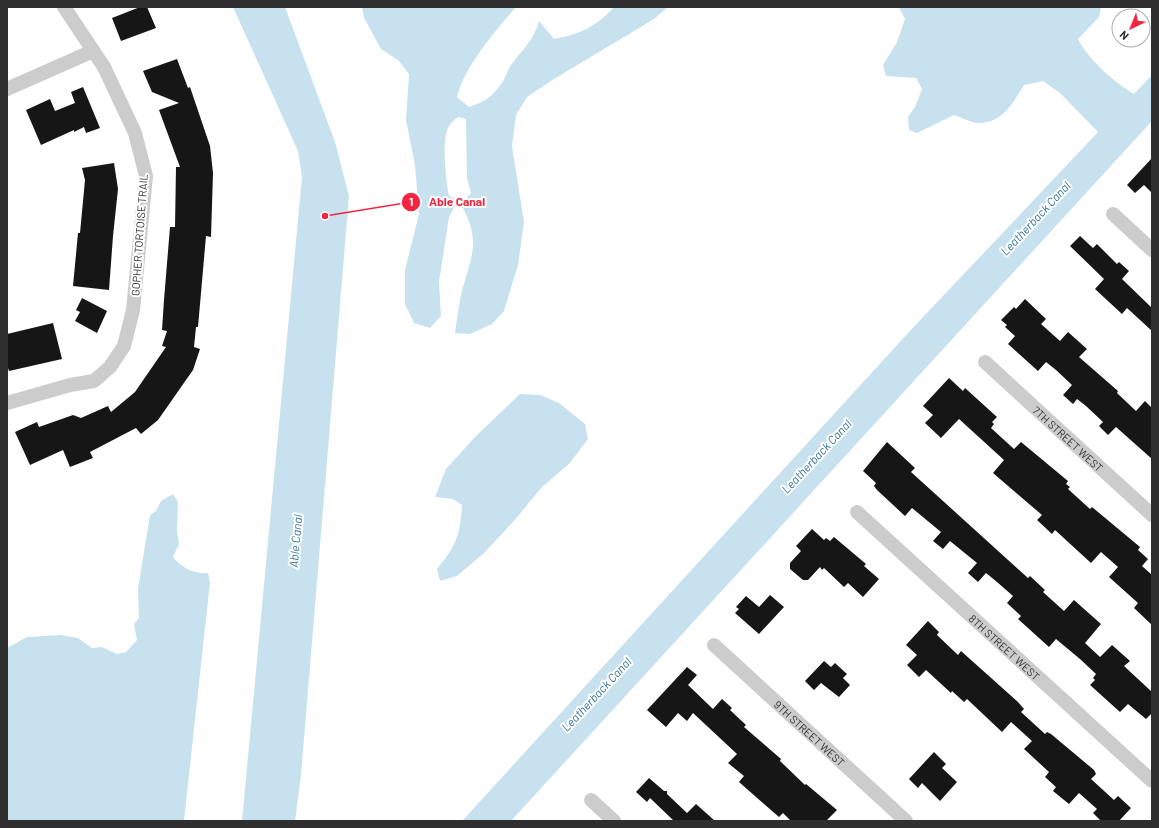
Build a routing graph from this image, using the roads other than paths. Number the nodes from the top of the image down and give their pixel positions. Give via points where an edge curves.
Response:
1 (64, 7) edge
2 (94, 51) junction
3 (7, 89) edge
4 (1114, 214) dead end
5 (1152, 250) edge
6 (985, 362) dead end
7 (7, 403) edge
8 (857, 512) dead end
9 (1152, 514) edge
10 (714, 646) dead end
11 (1152, 781) edge
12 (591, 800) dead end
13 (614, 821) edge
14 (906, 821) edge

1 - 2 street, GOPHER TORTOISE TRAIL
2 - 3 street
2 - 7 street, GOPHER TORTOISE TRAIL via 135,133 146,176 133,310 124,346 110,367 94,381 70,385
4 - 5 street
6 - 9 street, 7TH STREET WEST
8 - 11 street, 8TH STREET WEST
10 - 14 street, 9TH STREET WEST
12 - 13 street

